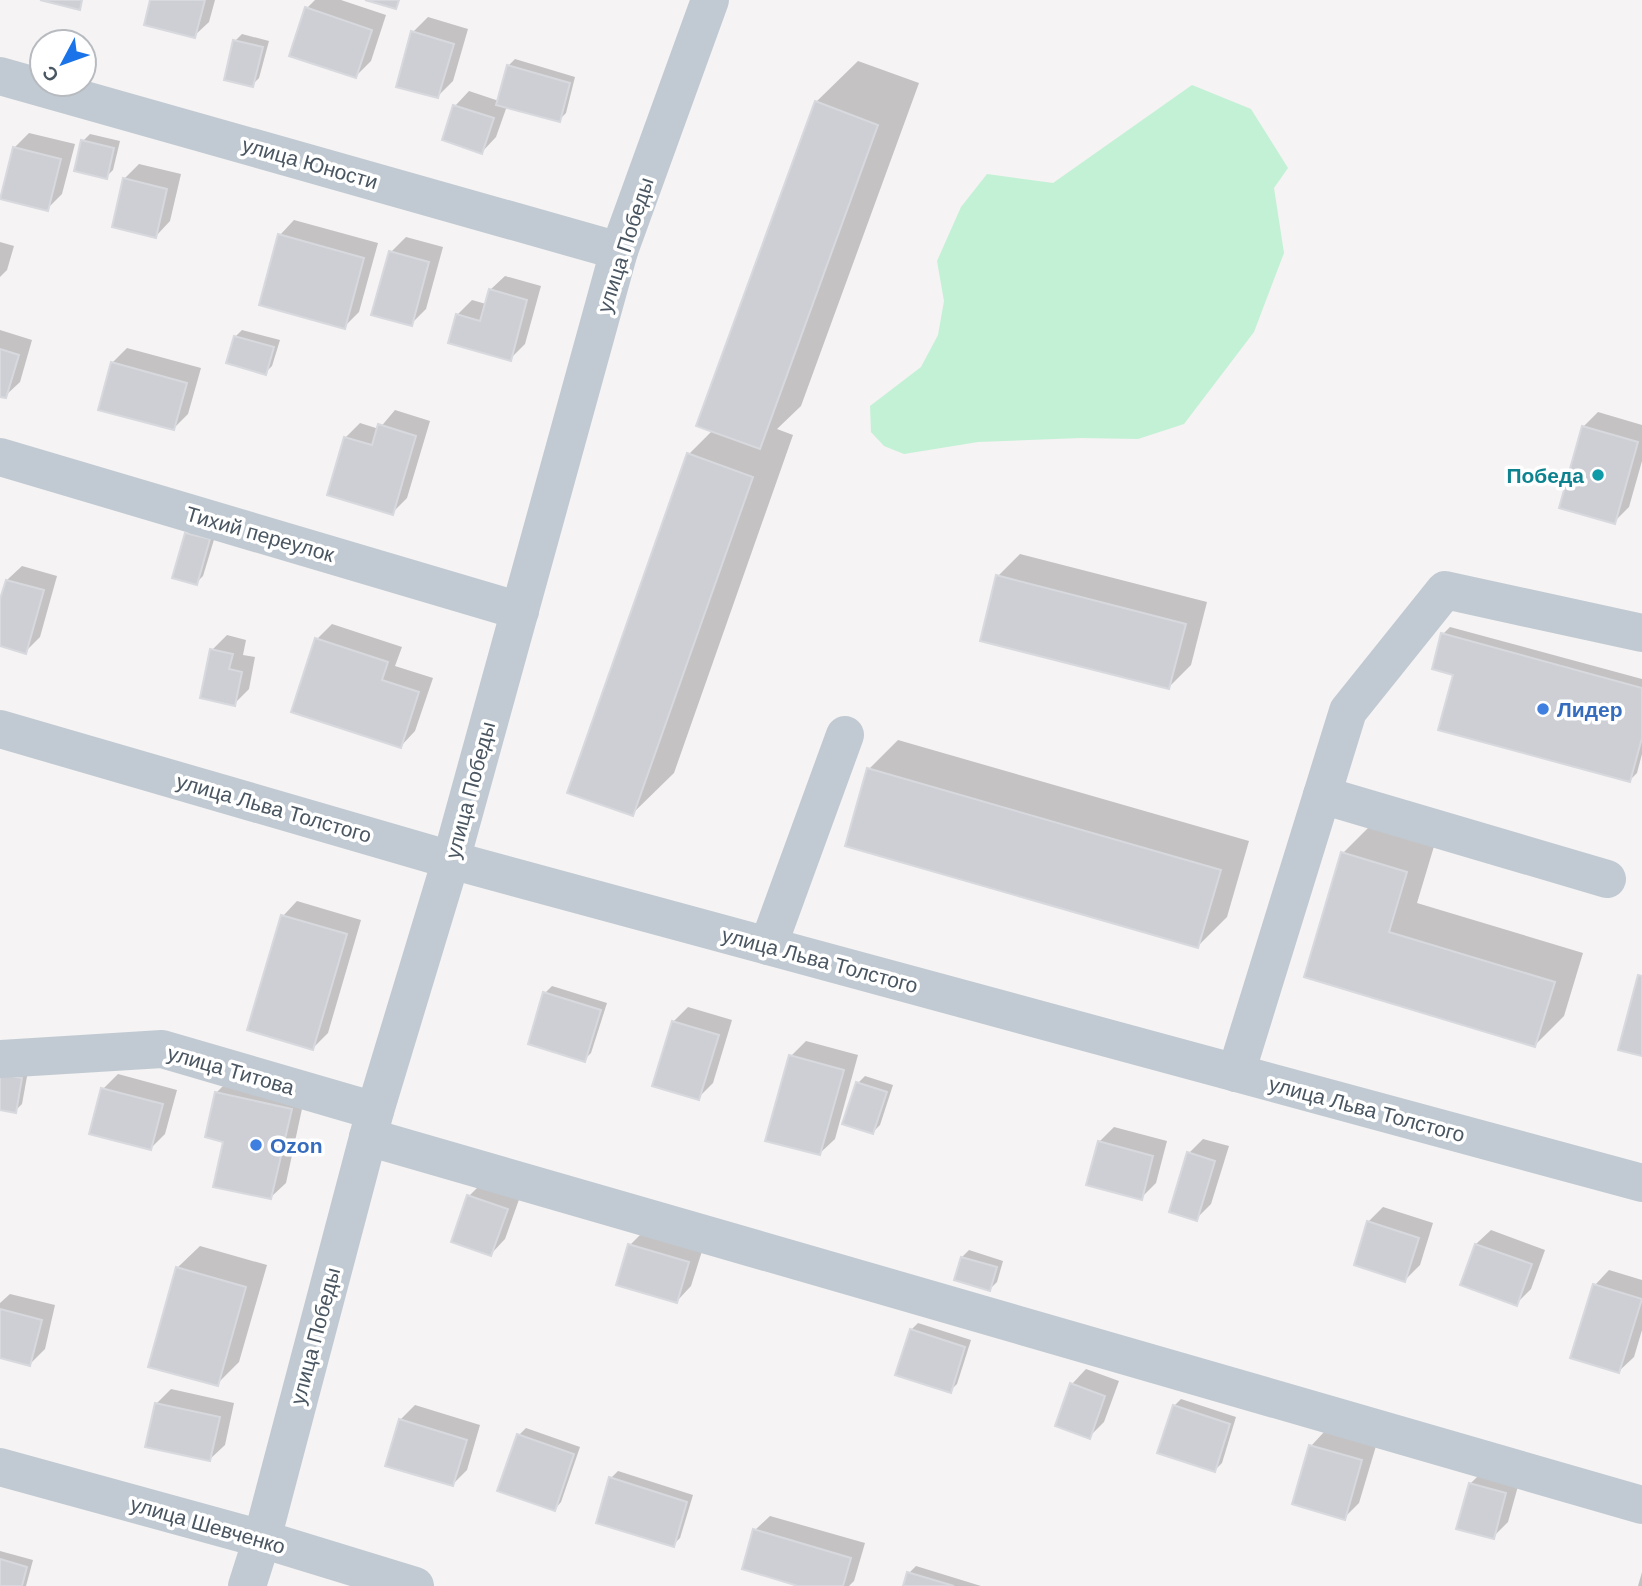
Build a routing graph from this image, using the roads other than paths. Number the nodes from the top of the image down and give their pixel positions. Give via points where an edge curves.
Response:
1 (710, 0) edge
2 (0, 76) edge
3 (619, 251) junction
4 (0, 457) edge
5 (520, 611) junction
6 (1642, 633) edge
7 (0, 729) edge
8 (845, 735) dead end
9 (1322, 794) junction
10 (451, 860) junction
11 (1607, 879) dead end
12 (768, 946) junction
13 (0, 1059) edge
14 (1236, 1073) junction
15 (372, 1124) junction
16 (1642, 1183) edge
17 (0, 1467) edge
18 (1642, 1505) edge
19 (262, 1539) junction
20 (247, 1586) edge
21 (415, 1586) edge

1 - 3 street, улица Победы
2 - 3 street, улица Юности
3 - 5 street, улица Победы
4 - 5 street, Тихий переулок
5 - 10 street, улица Победы
6 - 9 street via 1446,590 1348,711
7 - 10 street, улица Льва Толстого
8 - 12 street
9 - 11 street
9 - 14 street
10 - 12 street, улица Льва Толстого
10 - 15 street, улица Победы
12 - 14 street, улица Льва Толстого
13 - 15 street, улица Титова via 162,1049
14 - 16 street, улица Льва Толстого
15 - 18 street, улица Титова
15 - 19 street, улица Победы
17 - 19 street, улица Шевченко
19 - 20 street, улица Победы
19 - 21 street, улица Шевченко

